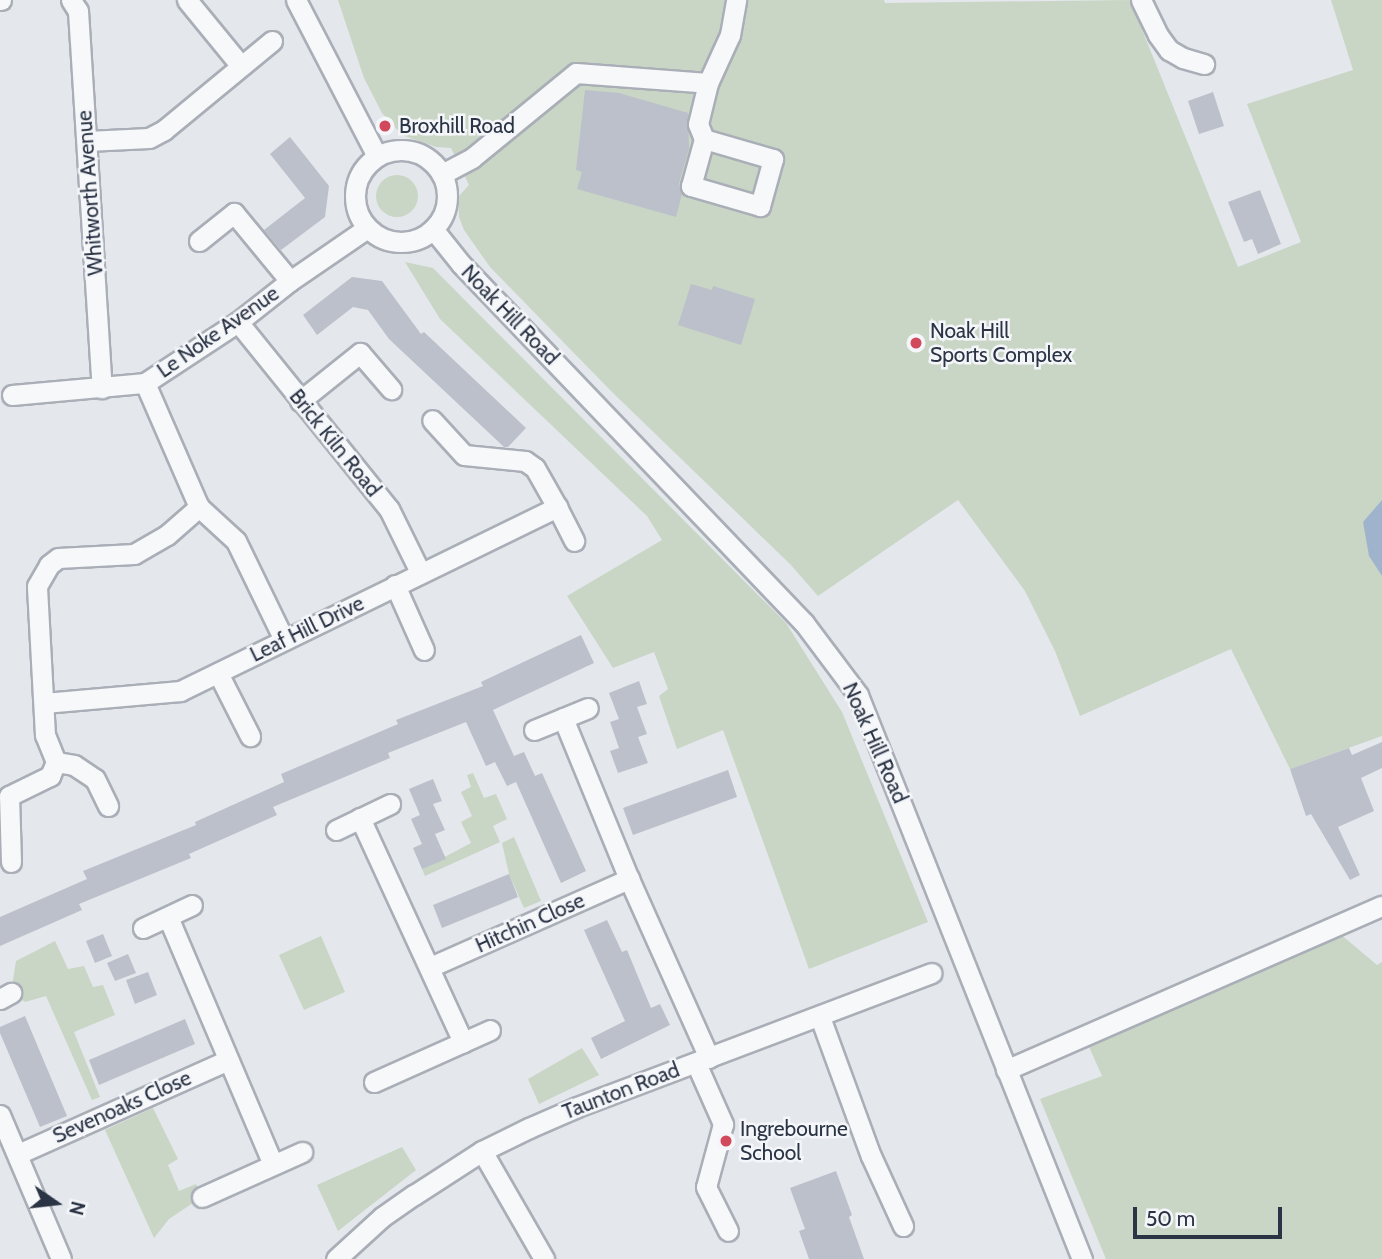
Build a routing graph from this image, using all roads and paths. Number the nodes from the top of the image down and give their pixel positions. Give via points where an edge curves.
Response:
1 (71, 0) edge
2 (187, 0) edge
3 (296, 0) edge
4 (737, 0) edge
5 (1141, 0) edge
6 (272, 41) dead end
7 (1204, 64) dead end
8 (241, 66) junction
9 (708, 83) junction
10 (704, 139) dead end
11 (87, 141) junction
12 (377, 156) junction
13 (442, 174) junction
14 (367, 228) junction
15 (433, 229) junction
16 (199, 241) dead end
17 (290, 281) junction
18 (238, 322) junction
19 (145, 383) junction
20 (102, 388) junction
21 (391, 390) dead end
22 (12, 395) dead end
23 (300, 401) junction
24 (432, 419) dead end
25 (199, 507) junction
26 (558, 507) junction
27 (574, 541) dead end
28 (420, 572) junction
29 (395, 585) junction
30 (284, 640) junction
31 (424, 650) dead end
32 (218, 673) junction
33 (44, 703) junction
34 (588, 708) dead end
35 (563, 718) junction
36 (534, 730) dead end
37 (250, 736) dead end
38 (56, 762) junction
39 (390, 804) dead end
40 (108, 806) dead end
41 (360, 818) junction
42 (336, 830) dead end
43 (11, 862) dead end
44 (629, 879) junction
45 (192, 905) dead end
46 (1382, 906) edge
47 (168, 917) junction
48 (143, 928) dead end
49 (430, 967) junction
50 (932, 973) dead end
51 (820, 1017) junction
52 (490, 1030) dead end
53 (463, 1042) junction
54 (226, 1060) junction
55 (702, 1060) junction
56 (1006, 1070) junction
57 (374, 1082) dead end
58 (0, 1115) edge
59 (482, 1151) junction
60 (302, 1152) dead end
61 (18, 1154) junction
62 (273, 1164) junction
63 (202, 1197) dead end
64 (903, 1226) dead end
65 (728, 1231) dead end
66 (61, 1259) edge
67 (336, 1259) edge
68 (544, 1259) edge
69 (1082, 1259) edge

1 - 11 street, Whitworth Avenue via 78,10
2 - 8 street
3 - 12 street
4 - 9 street via 730,35
5 - 7 street via 1169,50
6 - 8 street
8 - 11 street via 149,138
9 - 10 street via 698,124
9 - 13 street via 576,73 472,158
11 - 20 street, Whitworth Avenue
12 - 13 street via 405,150 425,156
12 - 14 street via 361,174 355,195
13 - 15 street via 446,206
14 - 15 street via 390,241 407,242
14 - 17 street, Le Noke Avenue
15 - 56 street, Noak Hill Road via 461,264 804,623 852,686
16 - 17 street via 234,213
17 - 18 street, Le Noke Avenue
18 - 19 street, Le Noke Avenue
18 - 23 street, Brick Kiln Road
19 - 20 street, Le Noke Avenue
19 - 25 street
20 - 22 street, Le Noke Avenue
21 - 23 street via 359,352
23 - 28 street, Brick Kiln Road via 389,509
24 - 26 street via 464,455 525,461 542,477
25 - 30 street via 236,541
25 - 33 street via 167,535 134,554 78,555 58,558 49,565 37,586
26 - 27 street
26 - 28 street, Leaf Hill Drive
28 - 29 street, Leaf Hill Drive
29 - 30 street, Leaf Hill Drive
29 - 31 street
30 - 32 street, Leaf Hill Drive
32 - 33 street, Leaf Hill Drive via 180,691
32 - 37 street
33 - 38 street via 46,735
34 - 35 street
35 - 36 street
35 - 44 street
38 - 40 street via 74,765 95,779
38 - 43 street via 50,776 9,796
39 - 41 street
41 - 42 street
41 - 49 street
44 - 49 street, Hitchin Close
44 - 55 street
45 - 47 street
46 - 56 street
47 - 48 street
47 - 54 street
49 - 53 street
50 - 51 street, Taunton Road
51 - 55 street, Taunton Road
51 - 64 street via 871,1156
52 - 53 street
53 - 57 street
54 - 61 street, Sevenoaks Close
54 - 62 street
55 - 59 street, Taunton Road via 577,1107
55 - 65 street via 723,1124 706,1187
56 - 69 street, Noak Hill Road
58 - 61 street
59 - 67 street, Taunton Road via 382,1217
59 - 68 street
60 - 62 street
61 - 66 street
62 - 63 street

